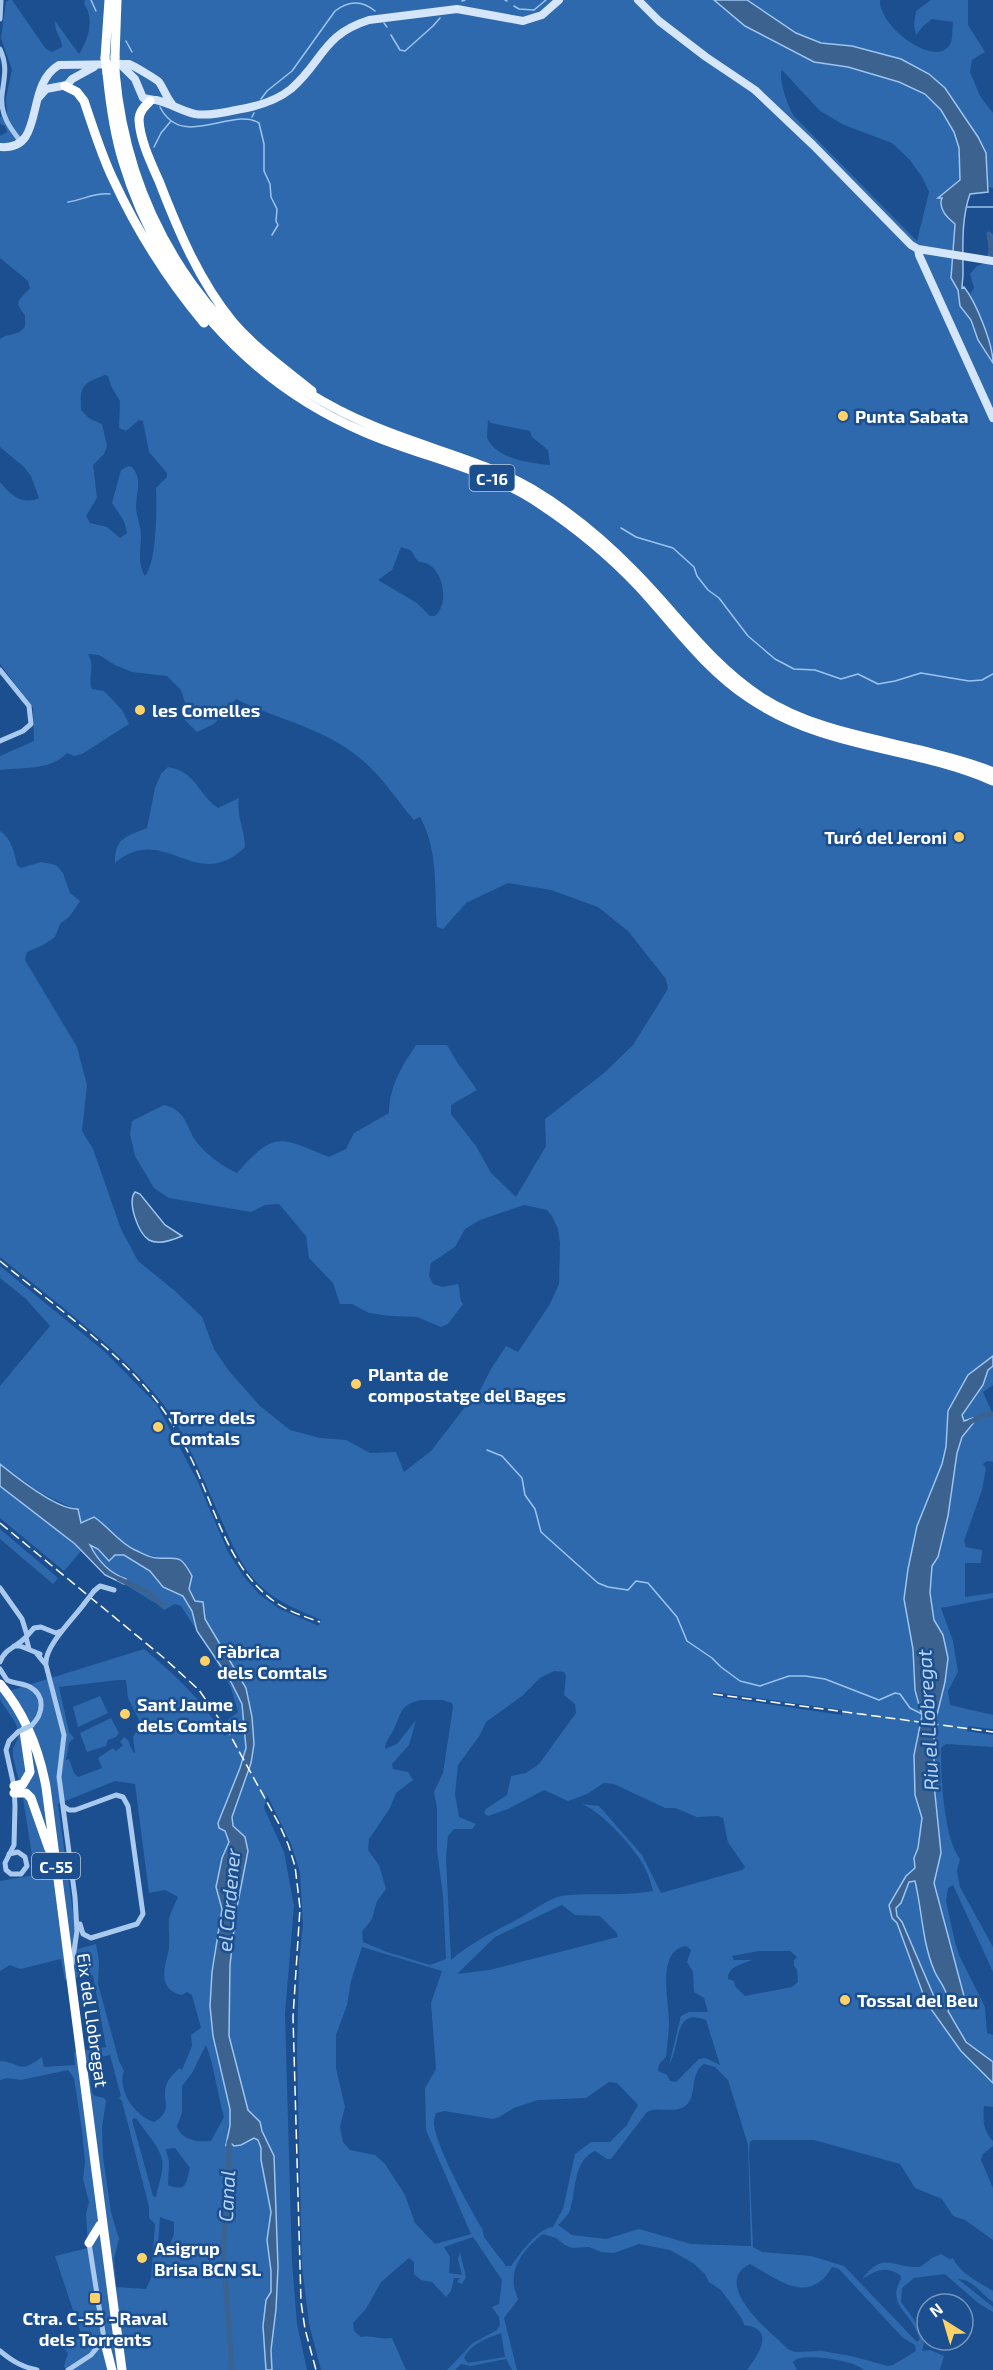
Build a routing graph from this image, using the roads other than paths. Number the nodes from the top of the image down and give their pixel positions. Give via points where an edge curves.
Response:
1 (1, 0) edge
2 (109, 0) edge
3 (117, 0) edge
4 (559, 0) edge
5 (638, 0) edge
6 (0, 20) edge
7 (0, 49) edge
8 (112, 65) junction
9 (68, 66) junction
10 (96, 66) junction
11 (52, 71) junction
12 (151, 78) junction
13 (65, 83) junction
14 (139, 86) junction
15 (162, 90) junction
16 (36, 100) junction
17 (153, 101) junction
18 (173, 105) junction
19 (21, 142) junction
20 (0, 147) edge
21 (920, 249) junction
22 (993, 261) edge
23 (294, 395) junction
24 (330, 406) junction
25 (993, 418) edge
26 (0, 670) edge
27 (0, 741) edge
28 (993, 772) edge
29 (993, 781) edge
30 (0, 1588) edge
31 (114, 1590) dead end
32 (21, 1619) junction
33 (35, 1627) junction
34 (65, 1629) junction
35 (49, 1631) junction
36 (26, 1636) junction
37 (52, 1644) junction
38 (14, 1647) junction
39 (29, 1649) junction
40 (49, 1650) junction
41 (37, 1654) junction
42 (0, 1662) edge
43 (46, 1665) junction
44 (0, 1669) edge
45 (0, 1684) edge
46 (0, 1692) edge
47 (25, 1729) junction
48 (3, 1748) edge
49 (19, 1789) junction
50 (63, 1806) junction
51 (75, 1810) junction
52 (66, 1823) junction
53 (14, 1845) junction
54 (18, 1852) junction
55 (50, 1852) junction
56 (8, 1856) junction
57 (0, 1860) edge
58 (0, 1870) edge
59 (8, 1872) junction
60 (75, 1905) junction
61 (72, 1964) dead end
62 (100, 2225) junction
63 (89, 2243) joint
64 (104, 2339) junction
65 (0, 2351) edge
66 (37, 2370) edge
67 (68, 2370) edge
68 (112, 2370) edge
69 (120, 2370) edge

1 - 6 street
2 - 8 highway, C-16
3 - 8 highway, C-16
4 - 18 street via 542,15 523,21 466,9 369,20 337,34 299,81 272,100 242,110 210,114 196,114
5 - 21 street via 658,21 755,90 906,240
7 - 19 street via 7,69 3,112 10,130
8 - 10 street
8 - 12 street via 137,67
8 - 14 street via 130,72
8 - 23 highway, C-16 via 112,116 122,160 134,196 161,252 184,289 213,324 252,363
8 - 24 highway, C-16 via 118,110 137,182 179,266 220,320 249,349 300,389
9 - 10 street
9 - 11 street via 59,65
9 - 13 street via 72,72
10 - 13 street
11 - 13 street via 52,79
11 - 16 street via 42,82
12 - 14 street
12 - 15 street via 159,82
13 - 16 street via 46,88
13 - 23 highway via 84,100 113,179 178,292 250,367
14 - 17 street via 141,96
15 - 17 street
15 - 18 street
16 - 19 street via 30,132
17 - 18 street
17 - 24 highway via 141,110 139,120 177,227 199,270 233,322
19 - 20 street
21 - 22 street
21 - 25 street via 919,255
23 - 29 highway, C-16 via 362,432 497,480 549,510 614,562 709,665 769,711 829,736 947,764
24 - 28 highway, C-16 via 371,426 489,468 555,504 635,571 720,664 783,709 827,728 956,759
26 - 27 street via 29,706 31,724
30 - 32 street
31 - 34 street, bridge via 100,1586
32 - 33 street
32 - 36 street
33 - 35 street
33 - 36 street
34 - 35 street via 56,1634
34 - 37 street
35 - 37 street
36 - 38 street
36 - 39 street
37 - 40 street
38 - 39 street
38 - 42 street via 4,1653
39 - 41 street
40 - 41 street
40 - 43 street
41 - 43 street
43 - 50 street via 64,1735 59,1777
44 - 47 street via 7,1680 28,1686 39,1697 42,1709
45 - 69 highway, Eix del Llobregat / C-55 via 33,1739 46,1787
46 - 47 highway, Eix del Llobregat / C-55
47 - 48 street
47 - 49 highway via 30,1772
47 - 55 highway, Eix del Llobregat / C-55 via 38,1769
48 - 49 street
49 - 53 street
49 - 55 highway via 34,1804
50 - 51 street
50 - 52 street
51 - 52 street
51 - 60 street via 116,1795 126,1799 143,1915 137,1924 92,1938 81,1931
52 - 60 street
53 - 54 street
53 - 56 street
54 - 56 street
54 - 59 street via 27,1860 26,1869 17,1875
55 - 62 highway, Eix del Llobregat / C-55
56 - 57 street
56 - 59 street
58 - 59 street
60 - 61 street via 77,1931
62 - 63 highway
62 - 69 highway, Eix del Llobregat / C-55
63 - 64 street
64 - 67 street via 91,2355
64 - 68 highway
65 - 66 street via 11,2361

